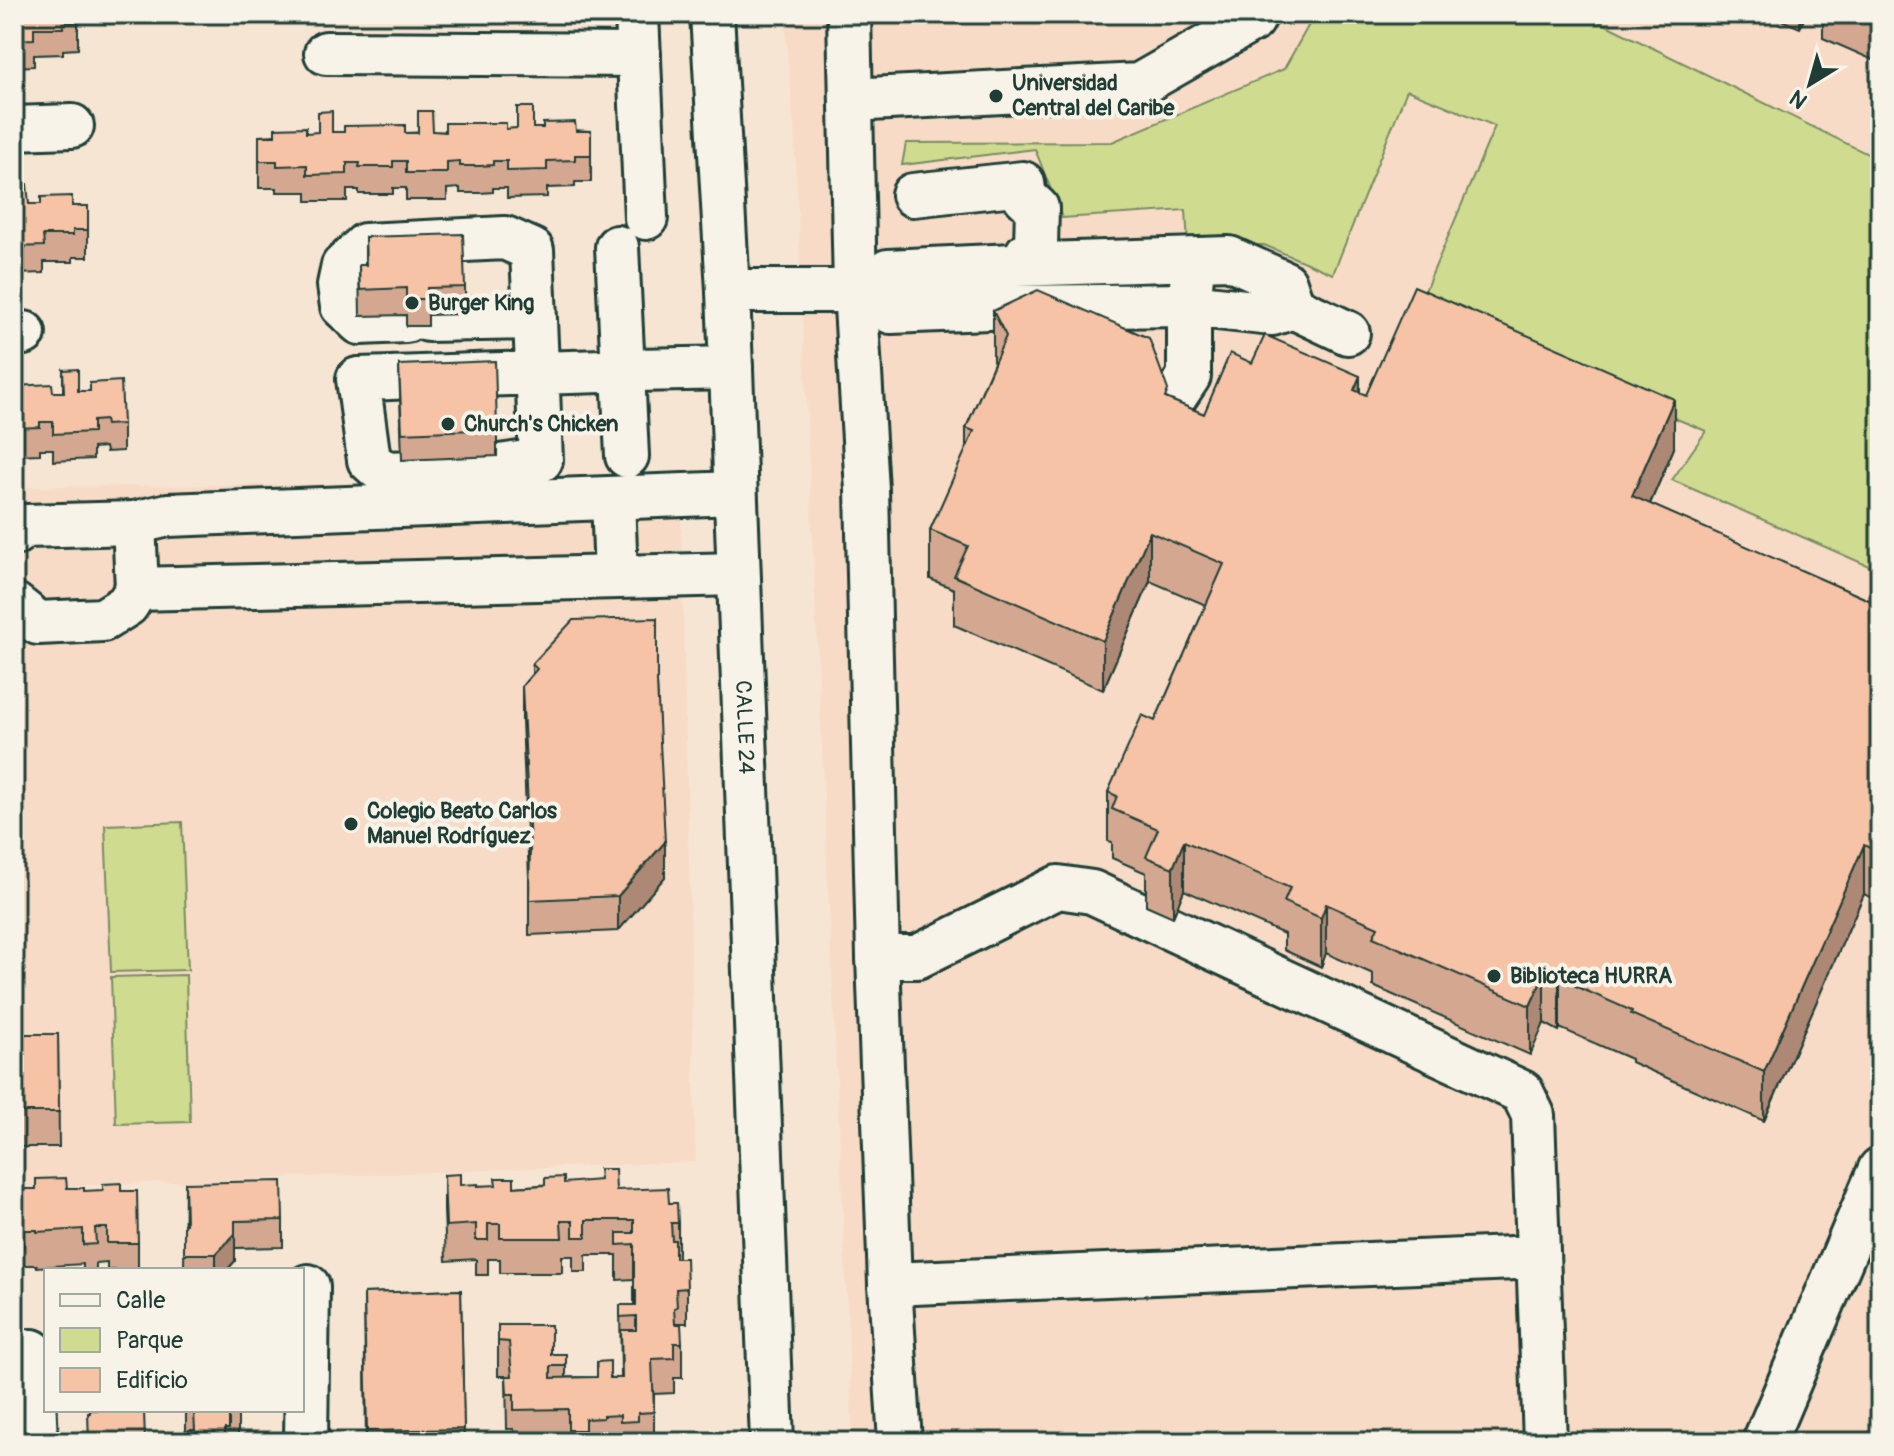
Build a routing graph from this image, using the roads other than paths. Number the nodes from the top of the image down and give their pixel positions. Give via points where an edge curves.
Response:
1 (637, 14) edge
2 (712, 14) edge
3 (849, 14) edge
4 (1256, 14) edge
5 (326, 53) dead end
6 (639, 55) junction
7 (851, 100) junction
8 (72, 126) dead end
9 (14, 128) edge
10 (913, 195) dead end
11 (646, 218) dead end
12 (617, 247) dead end
13 (1194, 259) junction
14 (1023, 261) junction
15 (862, 290) junction
16 (728, 291) junction
17 (1189, 305) junction
18 (1293, 307) junction
19 (534, 318) junction
20 (1005, 318) junction
21 (1348, 333) dead end
22 (731, 368) junction
23 (622, 370) junction
24 (536, 373) junction
25 (1161, 418) edge
26 (627, 456) dead end
27 (735, 493) junction
28 (613, 499) junction
29 (134, 523) junction
30 (14, 534) edge
31 (738, 574) junction
32 (616, 577) junction
33 (137, 589) junction
34 (14, 604) edge
35 (878, 957) junction
36 (1880, 1169) edge
37 (1538, 1257) junction
38 (890, 1284) junction
39 (308, 1286) dead end
40 (14, 1352) edge
41 (36, 1442) edge
42 (306, 1442) edge
43 (772, 1442) edge
44 (900, 1442) edge
45 (1545, 1442) edge
46 (1764, 1442) edge

1 - 6 street
2 - 16 street, CALLE 24
3 - 7 street
4 - 7 street via 1139,85
5 - 6 street
6 - 11 street
7 - 15 street
8 - 9 street
10 - 14 street via 1023,183 1025,197 1017,209
12 - 23 street
13 - 14 street
13 - 17 street
13 - 18 street via 1229,258 1285,283
14 - 15 street via 888,271
14 - 20 street
15 - 16 street
15 - 20 street via 891,312
15 - 35 street
16 - 22 street, CALLE 24
17 - 18 street via 1272,314
17 - 20 street
17 - 25 street via 1189,376
18 - 21 street
19 - 19 street via 532,250 505,238 365,245 343,266 342,306 360,323
19 - 24 street
22 - 23 street
22 - 27 street, CALLE 24
23 - 24 street
23 - 26 street
24 - 24 street via 541,460 389,473 369,460 358,379
27 - 28 street
27 - 31 street, CALLE 24
28 - 29 street via 168,515
28 - 32 street
29 - 30 street via 25,526
29 - 33 street
31 - 32 street
31 - 43 street, CALLE 24
32 - 33 street
33 - 34 street via 127,605 103,620 38,623
35 - 37 street via 917,957 1058,887 1092,892 1522,1092 1533,1115
35 - 38 street
36 - 46 street
37 - 38 street
37 - 45 street
38 - 44 street
39 - 42 street
40 - 41 street via 32,1351

